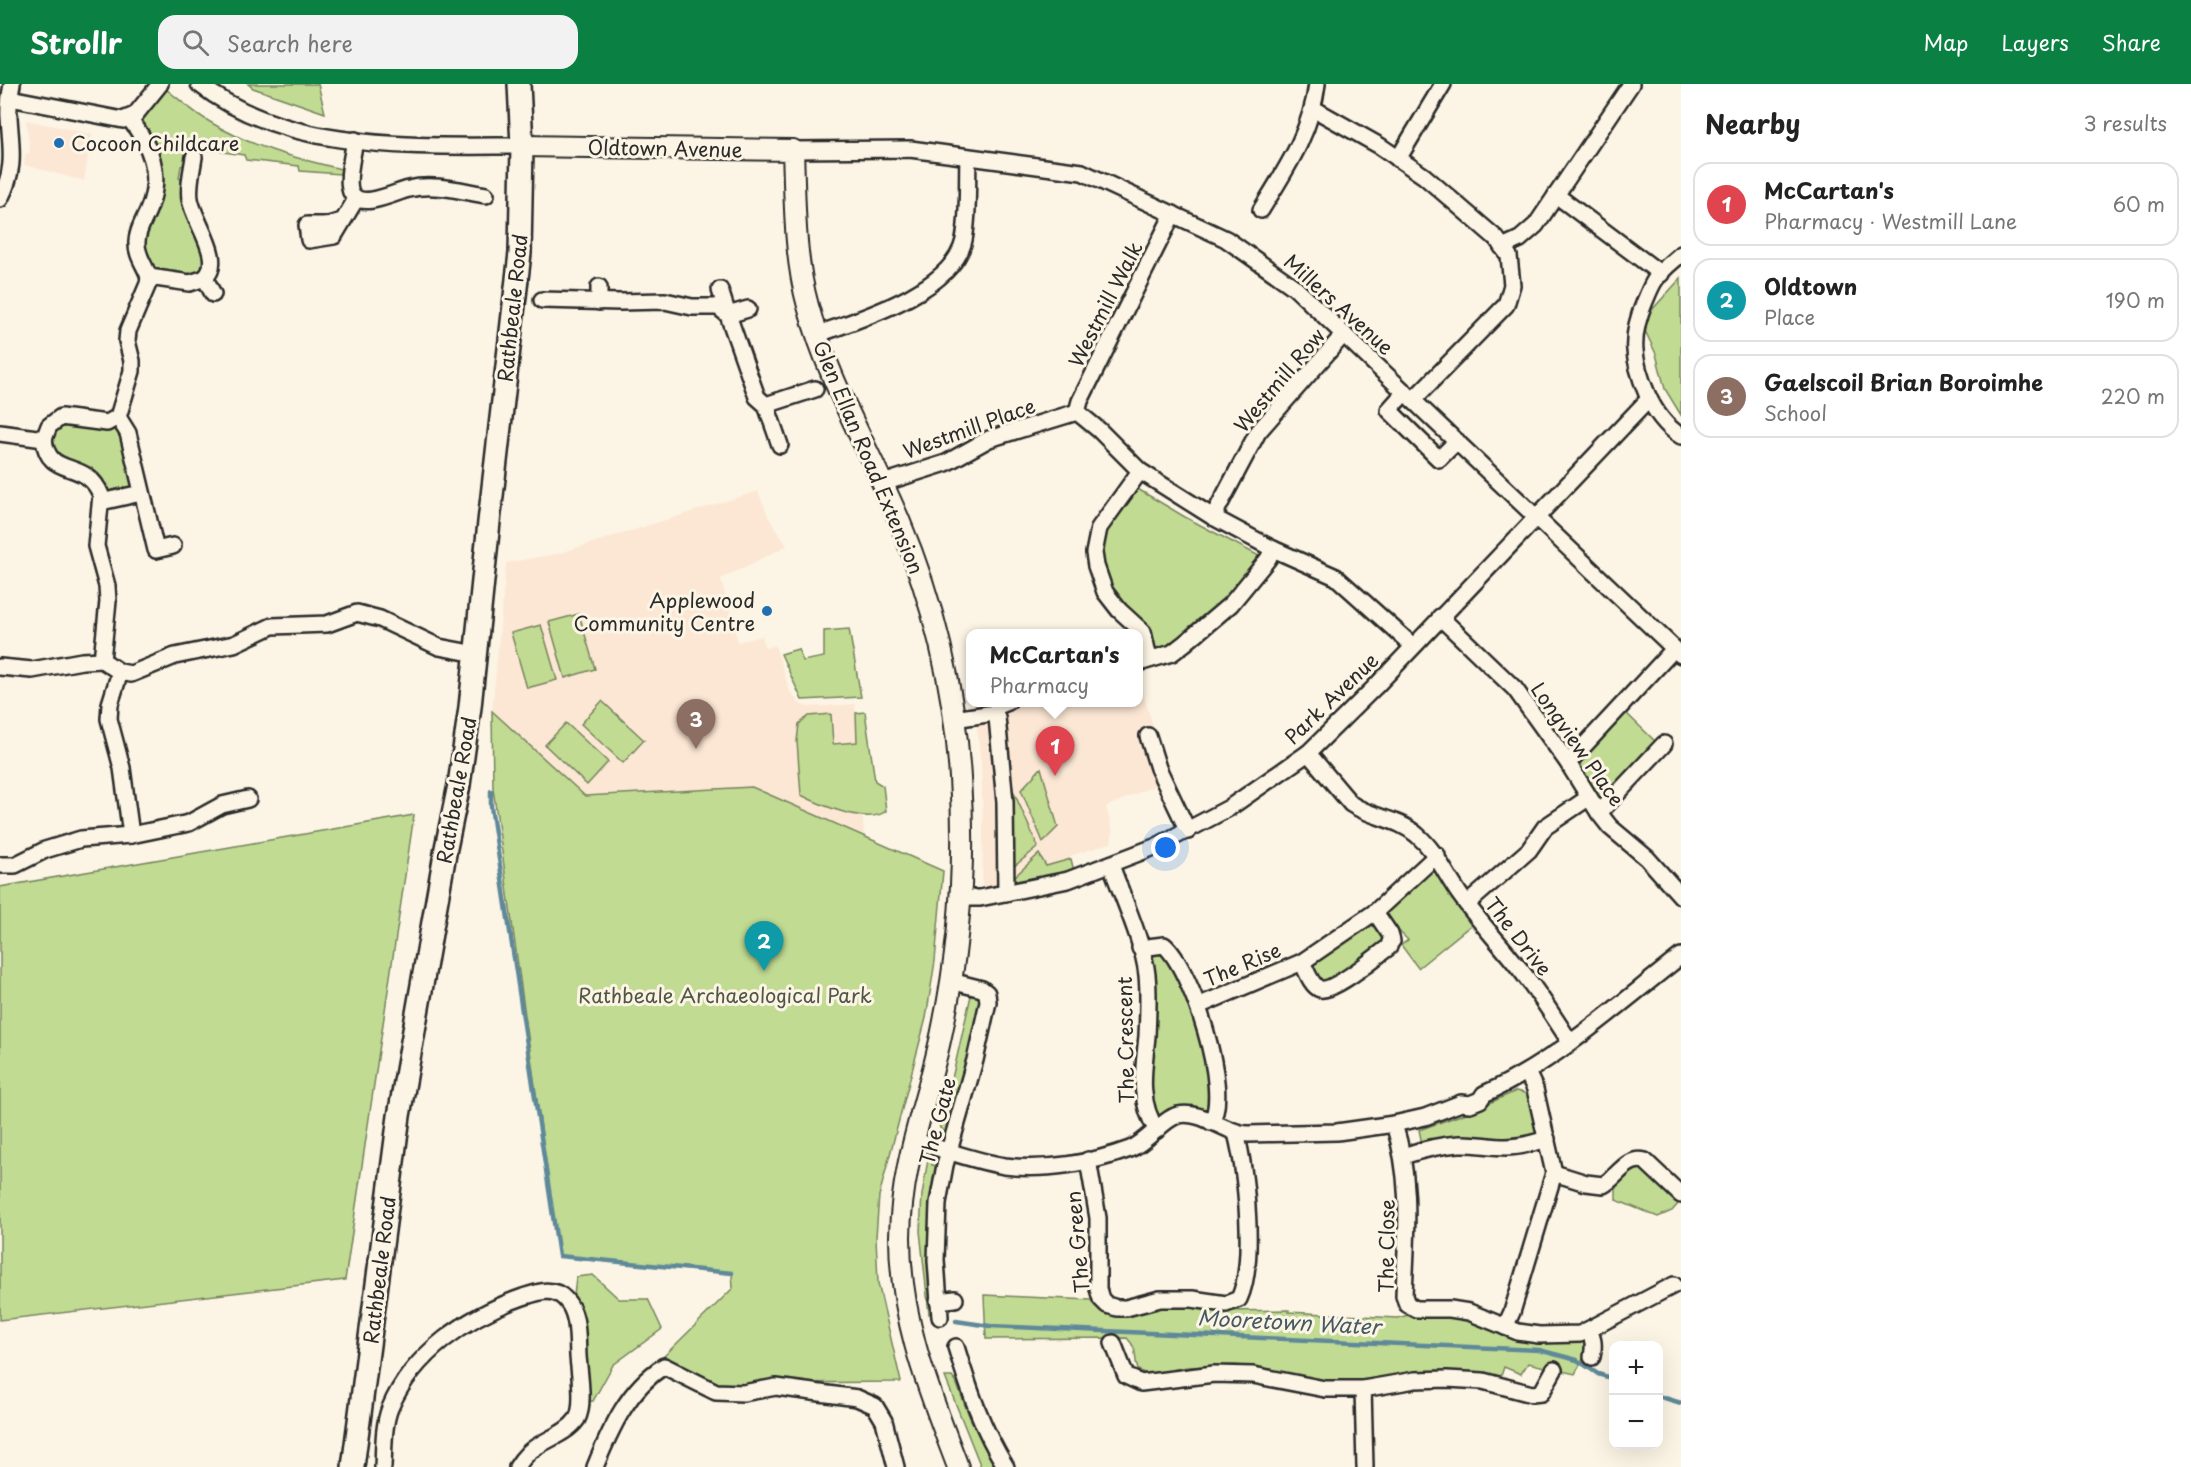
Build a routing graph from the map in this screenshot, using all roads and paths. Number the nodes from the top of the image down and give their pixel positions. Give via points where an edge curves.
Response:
1 (160, 84) edge
2 (199, 84) edge
3 (519, 84) edge
4 (1317, 84) edge
5 (1443, 84) edge
6 (1630, 84) edge
7 (11, 91) edge
8 (1314, 109) junction
9 (129, 118) junction
10 (355, 140) junction
11 (522, 146) junction
12 (800, 150) junction
13 (194, 157) dead end
14 (968, 157) junction
15 (1398, 159) junction
16 (486, 195) dead end
17 (1556, 195) junction
18 (0, 199) edge
19 (356, 199) junction
20 (1261, 210) dead end
21 (1173, 214) junction
22 (342, 221) dead end
23 (1502, 247) junction
24 (1681, 254) edge
25 (1661, 274) junction
26 (149, 277) junction
27 (205, 278) junction
28 (720, 290) dead end
29 (213, 294) dead end
30 (542, 300) dead end
31 (748, 309) dead end
32 (728, 315) junction
33 (818, 334) junction
34 (1344, 334) junction
35 (815, 389) dead end
36 (1409, 396) junction
37 (1649, 399) junction
38 (766, 405) junction
39 (1077, 412) junction
40 (118, 417) junction
41 (0, 433) edge
42 (1681, 436) edge
43 (44, 439) junction
44 (1457, 441) junction
45 (780, 445) dead end
46 (1140, 471) junction
47 (883, 483) junction
48 (141, 493) junction
49 (101, 502) junction
50 (1536, 516) junction
51 (1213, 517) junction
52 (173, 546) dead end
53 (1273, 549) junction
54 (1440, 617) junction
55 (1140, 629) edge
56 (1143, 632) edge
57 (1413, 646) junction
58 (1678, 652) edge
59 (476, 654) junction
60 (102, 660) junction
61 (1144, 661) edge
62 (0, 667) edge
63 (120, 672) junction
64 (997, 707) edge
65 (994, 712) junction
66 (954, 719) junction
67 (1148, 736) dead end
68 (1664, 744) dead end
69 (1308, 753) junction
70 (1568, 763) junction
71 (1588, 798) junction
72 (248, 799) dead end
73 (1599, 813) junction
74 (1188, 831) junction
75 (131, 835) junction
76 (1437, 855) junction
77 (1111, 865) junction
78 (0, 866) edge
79 (1006, 893) junction
80 (1681, 896) edge
81 (960, 898) junction
82 (1467, 904) junction
83 (1375, 912) junction
84 (1140, 948) junction
85 (1681, 956) edge
86 (1302, 962) junction
87 (951, 981) junction
88 (1198, 1006) junction
89 (1570, 1042) junction
90 (1527, 1072) junction
91 (1211, 1122) junction
92 (1394, 1124) junction
93 (1157, 1130) junction
94 (1236, 1134) junction
95 (1547, 1139) junction
96 (912, 1140) junction
97 (949, 1151) junction
98 (1403, 1156) junction
99 (1088, 1160) junction
100 (1554, 1173) junction
101 (1681, 1195) edge
102 (1674, 1285) dead end
103 (954, 1299) dead end
104 (938, 1300) junction
105 (940, 1317) dead end
106 (1505, 1327) junction
107 (1589, 1330) junction
108 (1113, 1343) dead end
109 (956, 1347) dead end
110 (1592, 1357) dead end
111 (1554, 1370) dead end
112 (1363, 1389) junction
113 (353, 1467) edge
114 (383, 1467) edge
115 (517, 1467) edge
116 (595, 1467) edge
117 (896, 1467) edge
118 (958, 1467) edge
119 (1006, 1467) edge
120 (1365, 1467) edge

1 - 9 street
2 - 10 street via 236,109 272,123 312,135
3 - 11 main road, Rathbeale Road
4 - 8 street
5 - 15 street
6 - 17 street
7 - 9 street via 117,120
7 - 18 street via 12,165
8 - 15 street
8 - 20 street via 1294,157
9 - 26 street via 146,142 155,166 152,200 136,244
10 - 11 street via 415,146
10 - 19 street via 350,184
11 - 12 street, Oldtown Avenue
11 - 59 main road, Rathbeale Road via 520,253
12 - 14 street, Millers Avenue via 910,149
12 - 33 street, Glen Ellan Road Extension via 798,255 808,307
13 - 27 street via 190,200 213,257 212,269
14 - 21 street, Millers Avenue via 1082,172
14 - 33 street via 964,241 955,262 924,289 881,312
15 - 23 street via 1424,176
16 - 19 street via 419,187 369,201
17 - 23 street via 1536,225 1520,239
17 - 25 street
19 - 22 street
21 - 34 street, Millers Avenue via 1226,239 1294,287
21 - 39 street, Westmill Walk
23 - 36 street via 1509,256 1512,285 1506,305
24 - 25 street
25 - 37 street via 1655,279 1635,332 1634,354
26 - 27 street via 190,283
26 - 40 street via 128,331 132,371
27 - 29 street
28 - 32 street
30 - 32 street via 599,294 692,307 713,306
31 - 32 street
32 - 38 street via 757,398
33 - 47 street, Glen Ellan Road Extension
34 - 36 street, Millers Avenue
34 - 51 street, Westmill Row via 1258,432
35 - 38 street
36 - 44 street, Millers Avenue
36 - 44 street via 1389,410 1440,459
37 - 42 street
37 - 50 street, Park Avenue
38 - 45 street
39 - 46 street
39 - 47 street, Westmill Place via 989,439 946,463
40 - 43 street via 107,423 61,417 49,426
40 - 48 street via 128,434
41 - 43 street
43 - 49 street via 47,456 53,463 88,475 98,487
44 - 50 street, Millers Avenue
46 - 51 street
46 - 55 street via 1099,528 1094,553 1105,592
47 - 66 street, Glen Ellan Road Extension via 925,593
48 - 49 street
48 - 52 street via 156,550
49 - 60 street via 96,546 108,601
50 - 54 street, Park Avenue
50 - 58 street, Millers Avenue
51 - 53 street
53 - 57 street via 1336,577
53 - 61 street via 1231,604 1172,653
54 - 57 street, Park Avenue
54 - 70 street, Longview Place via 1515,689
56 - 61 street
57 - 69 street, Park Avenue
58 - 70 street
59 - 63 street via 439,647 380,619 357,613 327,624 272,626 234,644 169,658 141,672
59 - 113 main road, Rathbeale Road via 459,785 399,1116
60 - 62 street via 32,670
60 - 63 street
63 - 75 street via 109,719 122,768
64 - 65 street
65 - 66 street
65 - 79 street via 1002,765
66 - 81 street, Glen Ellan Road Extension via 962,808
67 - 74 street via 1158,768
68 - 73 street
69 - 74 street, Park Avenue
69 - 76 street, The Drive via 1351,804 1405,826
70 - 71 street, Longview Place
71 - 73 street, Longview Place
71 - 82 street via 1545,827 1529,850
72 - 75 street via 222,805 189,823
73 - 80 street, Longview Place
74 - 77 street, Park Avenue
75 - 78 street via 81,839 15,865
76 - 82 street, The Drive
76 - 83 street, The Rise
77 - 79 street, Park Avenue via 1068,880
77 - 84 street, The Crescent
79 - 81 street, Park Avenue
81 - 87 street, Glen Ellan Road Extension
82 - 89 street, The Drive via 1528,979
83 - 86 street, The Rise
83 - 86 street, The Rise via 1390,934 1389,947 1338,984 1321,989 1316,986
84 - 88 street, The Crescent via 1164,945 1172,952
84 - 93 street, The Crescent via 1147,973 1148,1006 1144,1101
85 - 89 street
86 - 88 street, The Rise
87 - 96 street, Glen Ellan Road Extension via 940,1039
87 - 97 street, The Gate via 982,988 988,1002
88 - 91 street, The Crescent via 1216,1080 1216,1116
89 - 90 street
90 - 92 street via 1470,1104
90 - 95 street
91 - 93 street via 1179,1115
91 - 94 street
92 - 94 street via 1337,1132
92 - 98 street, The Close
93 - 99 street via 1135,1147
94 - 99 street, The Green via 1248,1218 1247,1254 1243,1292 1239,1299 1226,1304 1160,1299 1117,1308 1101,1299 1098,1218
95 - 98 street via 1523,1146 1439,1146
95 - 100 street
96 - 97 street
96 - 118 street, Glen Ellan Road Extension via 900,1238 905,1292 916,1354
97 - 99 street via 1005,1166 1054,1166
97 - 104 street, The Gate via 938,1203
98 - 106 street, The Close via 1408,1191 1404,1296 1407,1304 1416,1309 1469,1312
100 - 101 street via 1603,1185 1638,1159
100 - 106 street
102 - 107 street, The Close
103 - 104 street
104 - 105 street, The Gate
106 - 107 street, The Close via 1539,1335 1580,1334
107 - 110 street via 1594,1346
108 - 112 street via 1126,1376 1141,1383 1214,1374 1253,1375 1325,1389
109 - 119 street via 972,1399
111 - 112 street via 1541,1393 1532,1394 1483,1381 1448,1379
112 - 120 street
114 - 115 street via 390,1409 432,1350 474,1317 495,1307 554,1291 572,1306 575,1319 580,1408 570,1426 528,1453
116 - 117 street via 619,1414 648,1377 664,1366 716,1392 743,1394 776,1387 857,1398 875,1406 884,1421

